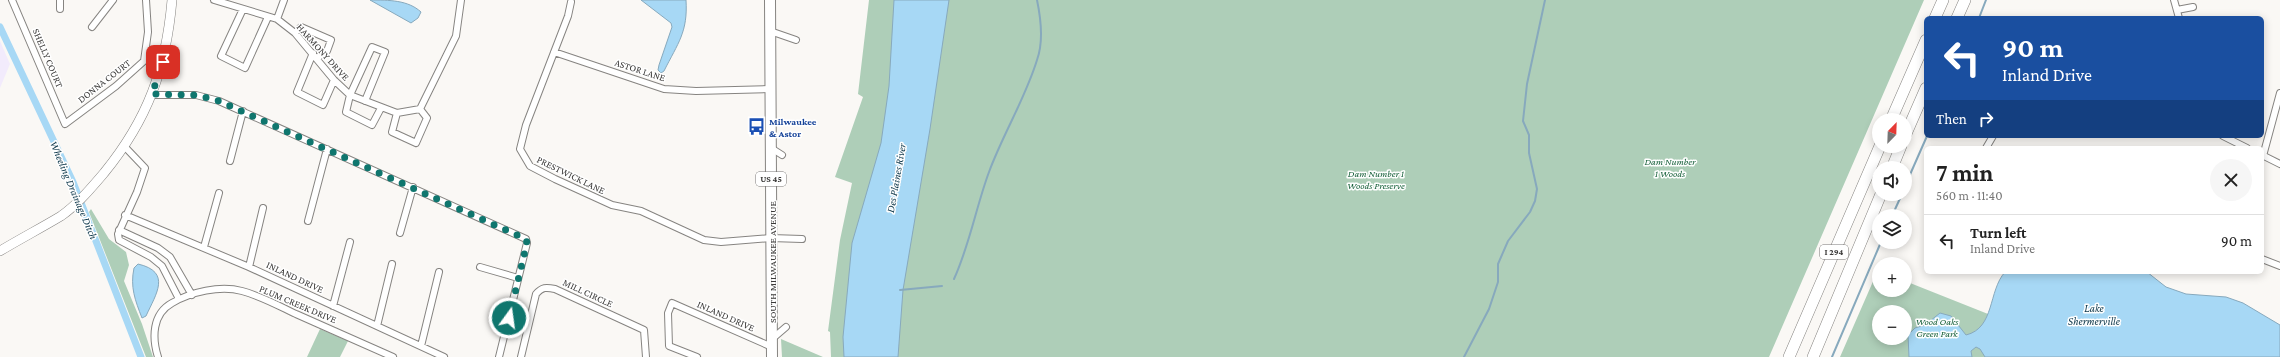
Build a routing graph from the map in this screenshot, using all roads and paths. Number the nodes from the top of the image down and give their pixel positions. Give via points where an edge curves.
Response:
1 (12, 0) edge
2 (60, 0) edge
3 (113, 0) edge
4 (146, 0) edge
5 (150, 0) edge
6 (172, 0) edge
7 (214, 0) edge
8 (284, 0) edge
9 (461, 0) edge
10 (770, 0) edge
11 (1943, 0) edge
12 (1965, 0) edge
13 (2174, 0) edge
14 (225, 1) edge
15 (571, 2) dead end
16 (2193, 7) dead end
17 (60, 9) dead end
18 (243, 9) junction
19 (2177, 10) junction
20 (1936, 16) edge
21 (1958, 16) edge
22 (2178, 16) edge
23 (268, 17) junction
24 (277, 19) junction
25 (92, 27) dead end
26 (770, 31) junction
27 (295, 33) junction
28 (796, 40) dead end
29 (1924, 45) edge
30 (554, 52) junction
31 (313, 53) junction
32 (317, 58) junction
33 (334, 80) junction
34 (770, 90) junction
35 (1924, 93) edge
36 (2280, 93) edge
37 (152, 94) junction
38 (350, 95) junction
39 (365, 101) junction
40 (381, 108) junction
41 (420, 109) junction
42 (243, 112) junction
43 (397, 113) junction
44 (1894, 113) edge
45 (1912, 120) edge
46 (65, 124) joint
47 (2227, 138) edge
48 (2243, 146) edge
49 (125, 147) junction
50 (771, 148) junction
51 (2264, 148) edge
52 (327, 150) junction
53 (1877, 153) edge
54 (782, 155) dead end
55 (2264, 156) edge
56 (230, 161) dead end
57 (2280, 164) edge
58 (413, 187) junction
59 (220, 193) dead end
60 (1878, 201) edge
61 (263, 208) dead end
62 (125, 215) junction
63 (308, 221) dead end
64 (118, 232) junction
65 (400, 233) dead end
66 (772, 238) junction
67 (802, 239) dead end
68 (350, 242) dead end
69 (204, 247) junction
70 (0, 251) edge
71 (2264, 260) edge
72 (392, 264) dead end
73 (2280, 266) edge
74 (249, 267) junction
75 (480, 267) dead end
76 (439, 272) dead end
77 (518, 278) junction
78 (192, 295) junction
79 (178, 299) junction
80 (333, 306) junction
81 (377, 326) junction
82 (786, 327) dead end
83 (421, 346) junction
84 (772, 348) edge
85 (158, 357) edge
86 (393, 357) edge
87 (444, 357) edge
88 (499, 357) edge
89 (521, 357) edge
90 (646, 357) edge
91 (697, 357) edge
92 (1789, 357) edge
93 (1813, 357) edge

1 - 46 street, SHELLY COURT
2 - 17 street
3 - 25 street
4 - 5 street
4 - 46 street, DONNA COURT via 148,32 144,61
6 - 37 main road via 166,50
7 - 14 street, HARMONY DRIVE
8 - 24 street
9 - 41 street via 456,36
10 - 26 main road, SOUTH MILWAUKEE AVENUE / US 45
11 - 20 highway
12 - 21 highway
13 - 19 street
14 - 18 street, HARMONY DRIVE
15 - 30 street, PRESTWICK LANE
16 - 19 street
18 - 23 street, HARMONY DRIVE
18 - 23 street via 221,56 245,68
19 - 22 street
23 - 24 street, HARMONY DRIVE
24 - 27 street, HARMONY DRIVE
26 - 28 street
26 - 34 main road, SOUTH MILWAUKEE AVENUE / US 45
27 - 31 street, HARMONY DRIVE
27 - 32 street via 302,27 331,40 327,51
29 - 44 highway
30 - 34 street, ASTOR LANE via 664,89
30 - 66 street, PRESTWICK LANE via 526,125 520,149 530,166 612,205 641,211 704,240 721,242
31 - 32 street, HARMONY DRIVE
31 - 33 street via 296,92 323,105
32 - 33 street, HARMONY DRIVE
33 - 38 street, HARMONY DRIVE
34 - 50 main road, SOUTH MILWAUKEE AVENUE / US 45
35 - 45 highway
36 - 51 street
37 - 42 street via 196,95 219,101
37 - 49 main road
38 - 39 street, HARMONY DRIVE
38 - 39 street via 372,47 385,52
38 - 40 street via 346,112 372,125
39 - 40 street, HARMONY DRIVE
40 - 43 street, HARMONY DRIVE
41 - 43 street, HARMONY DRIVE
41 - 43 street via 427,118 416,143 392,132
42 - 52 street
42 - 56 street
47 - 48 street
49 - 62 street via 145,168 137,192
49 - 70 main road via 88,192 62,215
50 - 54 street
50 - 66 main road, SOUTH MILWAUKEE AVENUE / US 45
52 - 58 street
52 - 63 street
53 - 92 highway, I 294
55 - 57 street
58 - 65 street
58 - 77 street via 526,239
59 - 69 street
60 - 93 highway, I 294
61 - 74 street
62 - 64 street
62 - 69 street, INLAND DRIVE
64 - 78 street via 158,248 170,257
64 - 79 street via 119,240 152,257 162,266
66 - 67 street, PRESTWICK LANE
66 - 84 main road, SOUTH MILWAUKEE AVENUE / US 45
68 - 80 street, INLAND DRIVE
69 - 74 street, INLAND DRIVE
71 - 73 street
72 - 81 street
74 - 80 street, INLAND DRIVE
75 - 77 street
76 - 83 street
77 - 88 street
78 - 79 street, PLUM CREEK DRIVE
78 - 86 street, PLUM CREEK DRIVE via 225,289 242,291
79 - 85 street, PLUM CREEK DRIVE via 160,314 155,325 154,337
80 - 81 street, INLAND DRIVE
81 - 83 street, INLAND DRIVE
82 - 84 street
83 - 87 street, INLAND DRIVE
84 - 91 street, INLAND DRIVE via 672,303 668,313 669,346
89 - 90 street, MILL CIRCLE via 536,294 546,287 644,330

